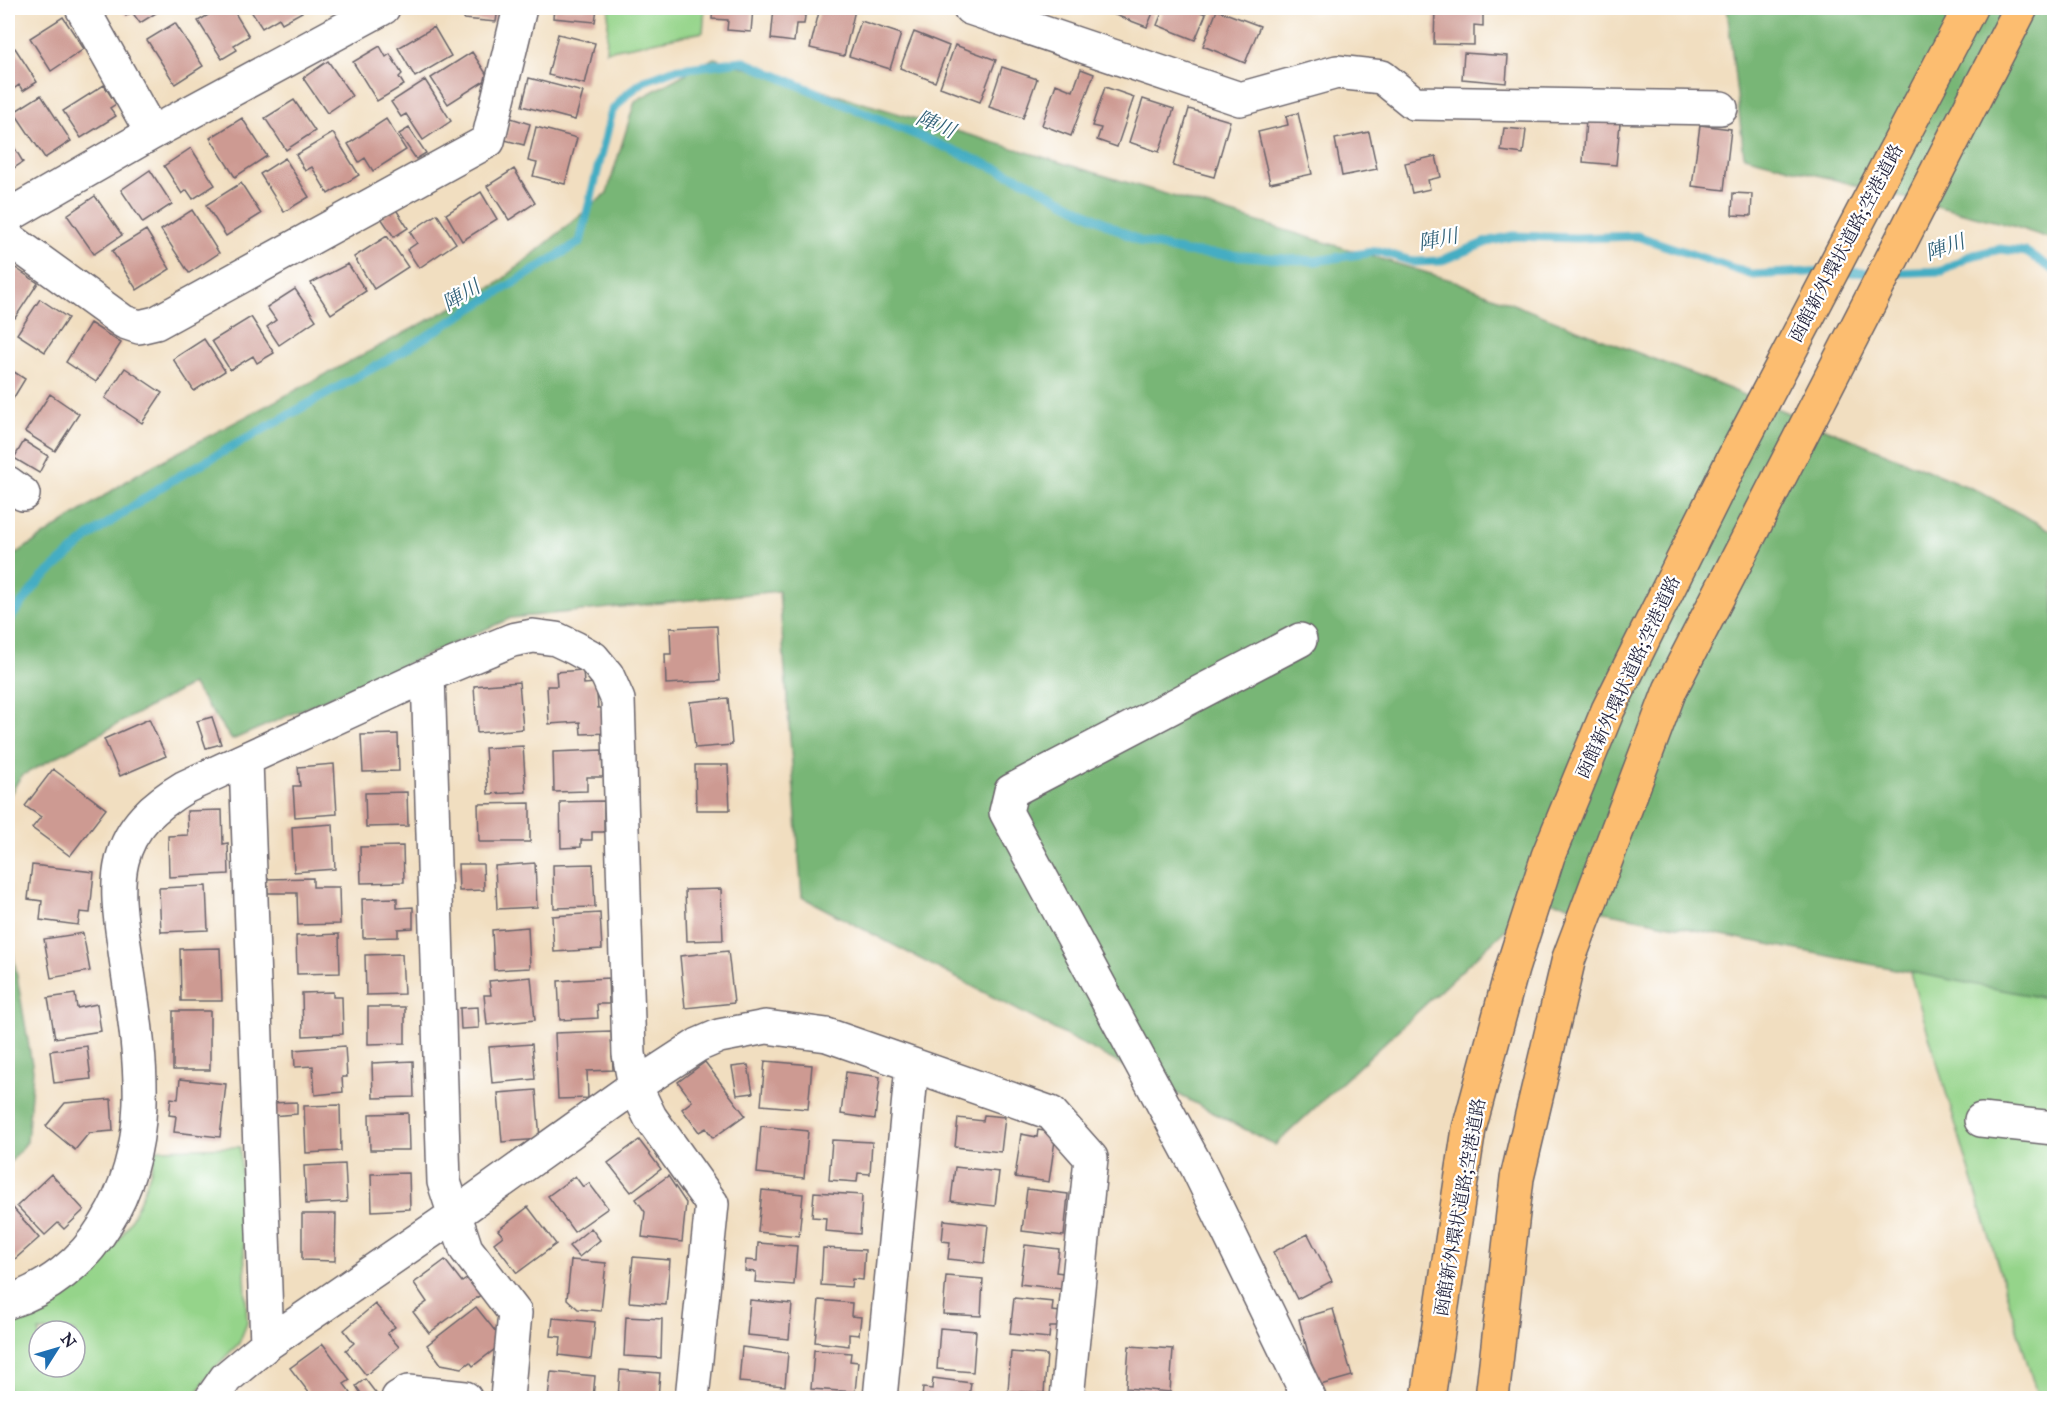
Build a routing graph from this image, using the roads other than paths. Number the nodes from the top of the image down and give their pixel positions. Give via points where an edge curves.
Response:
1 (82, 8) edge
2 (383, 8) edge
3 (520, 8) edge
4 (970, 8) edge
5 (1970, 8) edge
6 (2021, 8) edge
7 (1721, 108) dead end
8 (152, 133) junction
9 (8, 216) edge
10 (8, 238) edge
11 (1300, 640) dead end
12 (428, 675) junction
13 (246, 761) junction
14 (912, 1066) junction
15 (634, 1086) junction
16 (1982, 1120) dead end
17 (2055, 1128) edge
18 (453, 1216) junction
19 (8, 1302) edge
20 (267, 1344) junction
21 (212, 1398) edge
22 (398, 1398) edge
23 (465, 1398) edge
24 (507, 1398) edge
25 (692, 1398) edge
26 (880, 1398) edge
27 (1067, 1398) edge
28 (1309, 1398) edge
29 (1428, 1398) edge
30 (1492, 1398) edge

1 - 8 street
2 - 8 street
3 - 10 street via 488,141 156,323 138,327 124,322
4 - 7 street via 1240,99 1336,72 1382,77 1414,103
5 - 29 highway, 函館新外環状道路;空港道路 via 1731,464 1608,711 1548,856 1512,969 1469,1129
6 - 30 highway via 1670,690 1569,958 1517,1178
8 - 9 street
11 - 28 street via 1011,791 1006,812 1197,1167
12 - 13 street
12 - 15 street via 489,648 532,636 556,639 574,648 592,658 607,675 618,700 629,1053
12 - 18 street via 444,1182
13 - 19 street via 166,798 136,828 126,845 119,886 142,1089 135,1155 126,1185 98,1237 65,1272
13 - 20 street
14 - 15 street via 827,1035 766,1027 708,1040
14 - 26 street
14 - 27 street via 1051,1113 1091,1158
15 - 18 street
15 - 25 street via 650,1117 712,1204
16 - 17 street
18 - 20 street
18 - 24 street via 466,1249 515,1313
20 - 21 street via 226,1378
22 - 23 street via 408,1392

